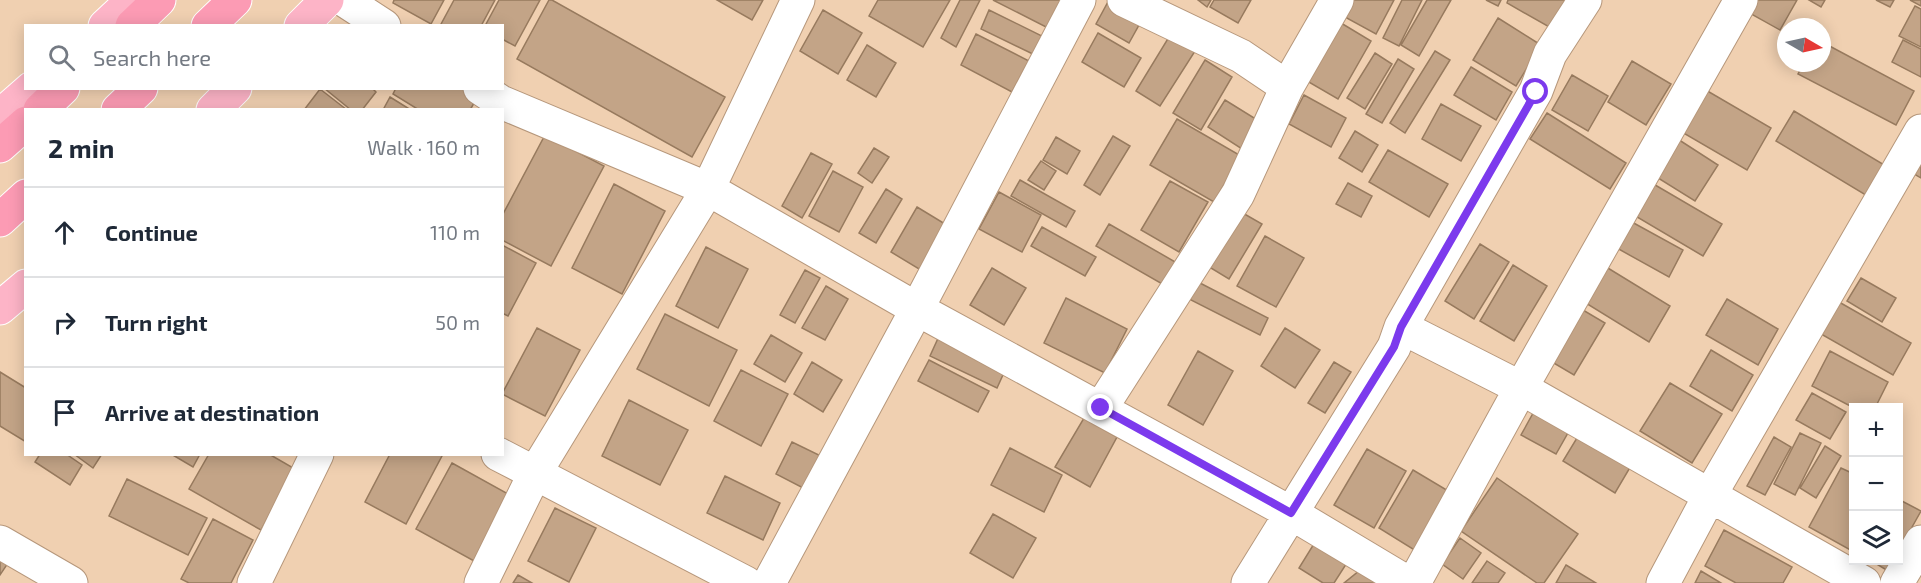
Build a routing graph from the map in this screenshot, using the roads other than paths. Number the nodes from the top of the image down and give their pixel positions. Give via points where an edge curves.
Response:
1 (133, 0) edge
2 (159, 0) edge
3 (235, 0) edge
4 (327, 0) edge
5 (344, 0) edge
6 (798, 0) edge
7 (1079, 0) edge
8 (1124, 0) edge
9 (1337, 0) edge
10 (1585, 0) edge
11 (1741, 0) edge
12 (107, 24) edge
13 (134, 24) edge
14 (210, 24) edge
15 (303, 24) edge
16 (381, 24) edge
17 (1287, 87) junction
18 (30, 90) edge
19 (61, 90) edge
20 (139, 90) edge
21 (233, 90) edge
22 (493, 100) edge
23 (42, 108) edge
24 (120, 108) edge
25 (215, 108) edge
26 (0, 116) edge
27 (24, 125) edge
28 (1921, 131) edge
29 (0, 146) edge
30 (708, 189) junction
31 (24, 198) edge
32 (0, 220) edge
33 (24, 288) edge
34 (0, 308) edge
35 (917, 309) junction
36 (1401, 327) junction
37 (1521, 388) junction
38 (1101, 408) junction
39 (316, 456) edge
40 (502, 456) edge
41 (535, 473) junction
42 (1710, 495) junction
43 (1291, 513) junction
44 (0, 542) edge
45 (1921, 542) edge
46 (71, 583) edge
47 (254, 583) edge
48 (481, 583) edge
49 (746, 583) edge
50 (769, 583) edge
51 (1248, 583) edge
52 (1408, 583) edge
53 (1414, 583) edge
54 (1663, 583) edge
55 (1864, 583) edge
56 (1897, 583) edge

1 - 12 main road
2 - 13 highway
3 - 14 highway
4 - 15 main road
5 - 16 street
6 - 30 street
7 - 35 street
8 - 17 street via 1241,56
9 - 17 street
10 - 36 street via 1550,54 1536,92
11 - 37 street
17 - 38 street via 1238,194
18 - 26 main road
19 - 23 highway
20 - 24 highway
21 - 25 main road
22 - 30 street
27 - 29 highway
28 - 42 street
30 - 35 street
30 - 41 street
31 - 32 highway
33 - 34 main road
35 - 38 street
35 - 50 street
36 - 37 street
36 - 43 street via 1394,347
37 - 42 street
37 - 53 street
38 - 43 street
39 - 47 street
40 - 41 street
41 - 48 street
41 - 49 street
42 - 54 street
42 - 55 street
43 - 51 street
43 - 52 street
44 - 46 street
45 - 56 street

